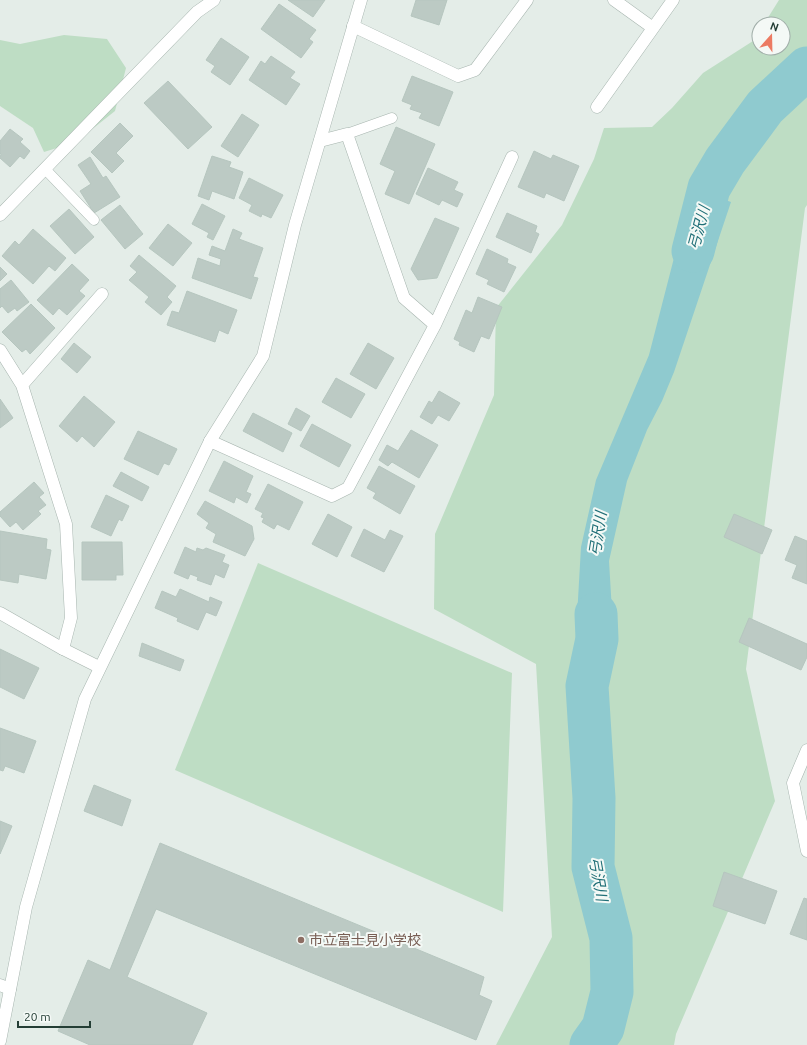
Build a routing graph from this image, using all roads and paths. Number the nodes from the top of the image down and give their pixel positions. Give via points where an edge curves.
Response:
1 (361, 0) edge
2 (527, 0) edge
3 (614, 0) edge
4 (673, 0) edge
5 (207, 2) edge
6 (353, 26) junction
7 (653, 28) junction
8 (597, 107) dead end
9 (392, 118) dead end
10 (347, 134) junction
11 (320, 141) junction
12 (512, 157) dead end
13 (45, 169) junction
14 (0, 215) edge
15 (94, 220) dead end
16 (102, 294) dead end
17 (435, 325) junction
18 (0, 350) edge
19 (22, 385) junction
20 (210, 441) junction
21 (0, 613) edge
22 (63, 649) junction
23 (99, 667) junction
24 (807, 750) edge
25 (807, 851) edge
26 (5, 987) edge
27 (0, 1042) edge

1 - 6 street
2 - 6 street via 475,70 458,76
3 - 7 street
4 - 7 street
5 - 13 street
6 - 11 street
7 - 8 street
9 - 10 lane
10 - 11 street
10 - 17 street via 404,298
11 - 20 street via 294,225 263,356
12 - 17 street
13 - 14 street
13 - 15 lane
16 - 19 street
17 - 20 street via 348,488 332,496
18 - 19 street
19 - 22 street via 66,524 71,618
20 - 23 street
21 - 22 street
22 - 23 street
23 - 26 street via 85,699
24 - 25 street via 793,784
26 - 27 street

